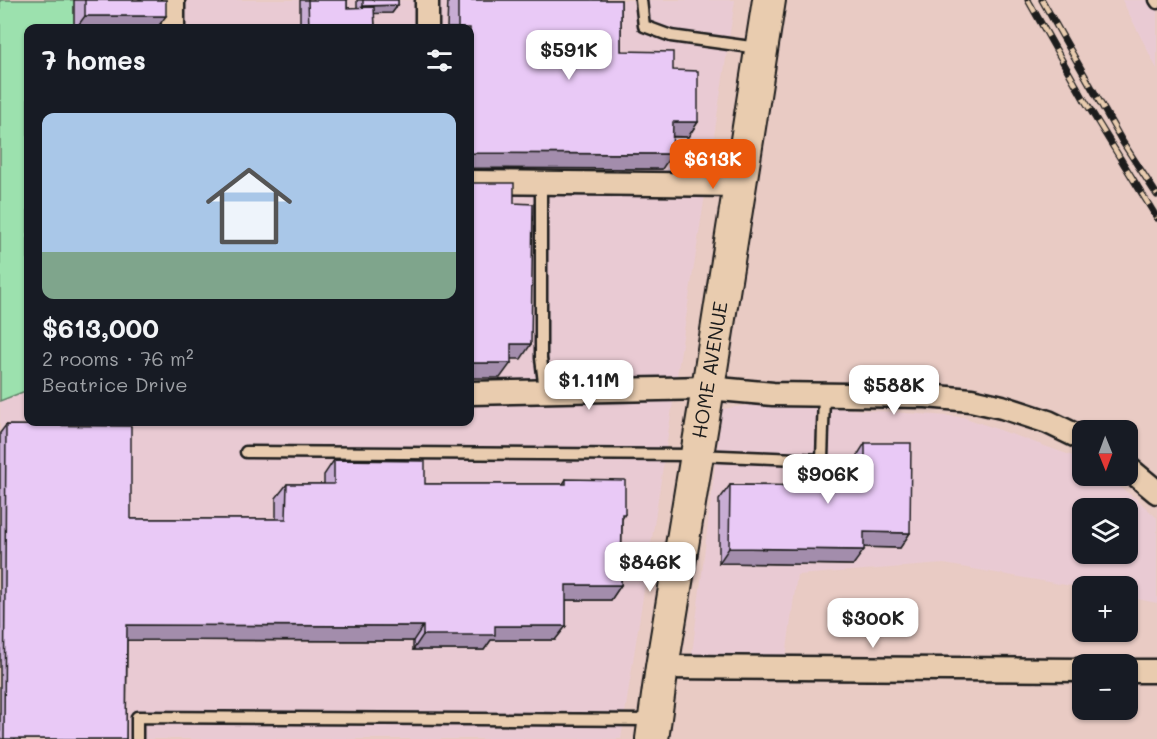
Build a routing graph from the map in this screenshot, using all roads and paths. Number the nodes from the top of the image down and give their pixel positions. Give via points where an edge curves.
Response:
1 (173, 0) edge
2 (427, 0) edge
3 (641, 0) edge
4 (769, 0) edge
5 (173, 24) edge
6 (427, 24) edge
7 (761, 48) junction
8 (474, 182) edge
9 (541, 183) junction
10 (739, 185) junction
11 (708, 388) junction
12 (545, 391) junction
13 (474, 393) edge
14 (824, 394) junction
15 (1072, 434) edge
16 (246, 452) dead end
17 (697, 455) junction
18 (1138, 476) edge
19 (1157, 492) edge
20 (662, 667) junction
21 (1072, 670) edge
22 (1138, 671) edge
23 (1157, 671) edge
24 (653, 730) edge
25 (137, 739) edge

1 - 5 street
2 - 6 street
3 - 7 lane via 644,26 671,36
4 - 7 street, HOME AVENUE
7 - 10 street, HOME AVENUE
8 - 9 street
9 - 10 street
9 - 12 lane via 541,358
10 - 11 street, HOME AVENUE
11 - 12 street
11 - 14 street
11 - 17 street, HOME AVENUE
12 - 13 street
14 - 15 street via 971,400 1032,416
14 - 17 lane via 822,460
16 - 17 lane
17 - 20 street, HOME AVENUE
18 - 19 street
20 - 21 street
20 - 24 street, HOME AVENUE
22 - 23 street
24 - 25 lane via 137,717

